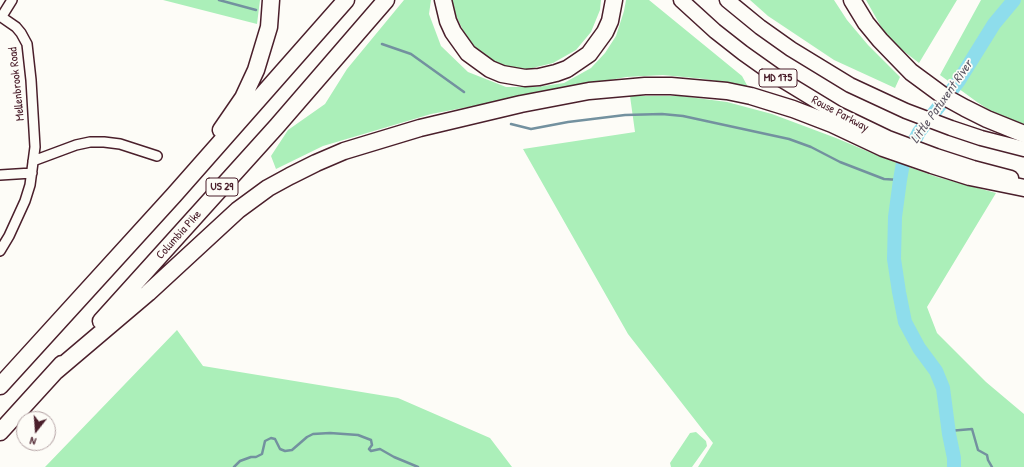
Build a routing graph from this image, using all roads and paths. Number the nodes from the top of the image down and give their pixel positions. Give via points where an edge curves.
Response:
1 (12, 0) edge
2 (271, 0) edge
3 (346, 0) edge
4 (386, 0) edge
5 (443, 0) edge
6 (614, 0) edge
7 (681, 0) edge
8 (727, 0) edge
9 (852, 0) edge
10 (1, 16) edge
11 (1024, 134) edge
12 (885, 143) junction
13 (1024, 149) edge
14 (157, 156) dead end
15 (33, 161) junction
16 (934, 161) junction
17 (32, 173) junction
18 (0, 175) edge
19 (1024, 180) edge
20 (1024, 188) edge
21 (174, 195) junction
22 (0, 251) edge
23 (56, 371) junction
24 (0, 386) edge
25 (0, 432) edge

1 - 10 street
2 - 21 highway via 269,27 251,84
3 - 21 highway, US 29
4 - 23 highway, Columbia Pike / US 29 via 277,126
5 - 6 highway via 453,32 468,53 490,69 525,78 556,73 589,54 606,32
7 - 12 main road, Rouse Parkway / MD 175 via 715,31 774,75
8 - 13 main road, MD 175 via 791,49 850,85 951,128
9 - 11 highway via 880,40 901,63 927,84 965,108
10 - 15 street, Mellenbrook Road via 16,27 27,44 34,133
12 - 16 highway
12 - 23 highway via 771,101 727,91 671,86 589,91 520,104 420,128 344,151 268,188 229,218 148,293
14 - 15 street via 120,144 90,142
15 - 17 street, Mellenbrook Road
16 - 19 main road
16 - 20 highway via 970,177
17 - 18 street
17 - 22 street, Mellenbrook Road via 25,201
21 - 24 highway, US 29
23 - 25 highway, Columbia Pike / US 29

